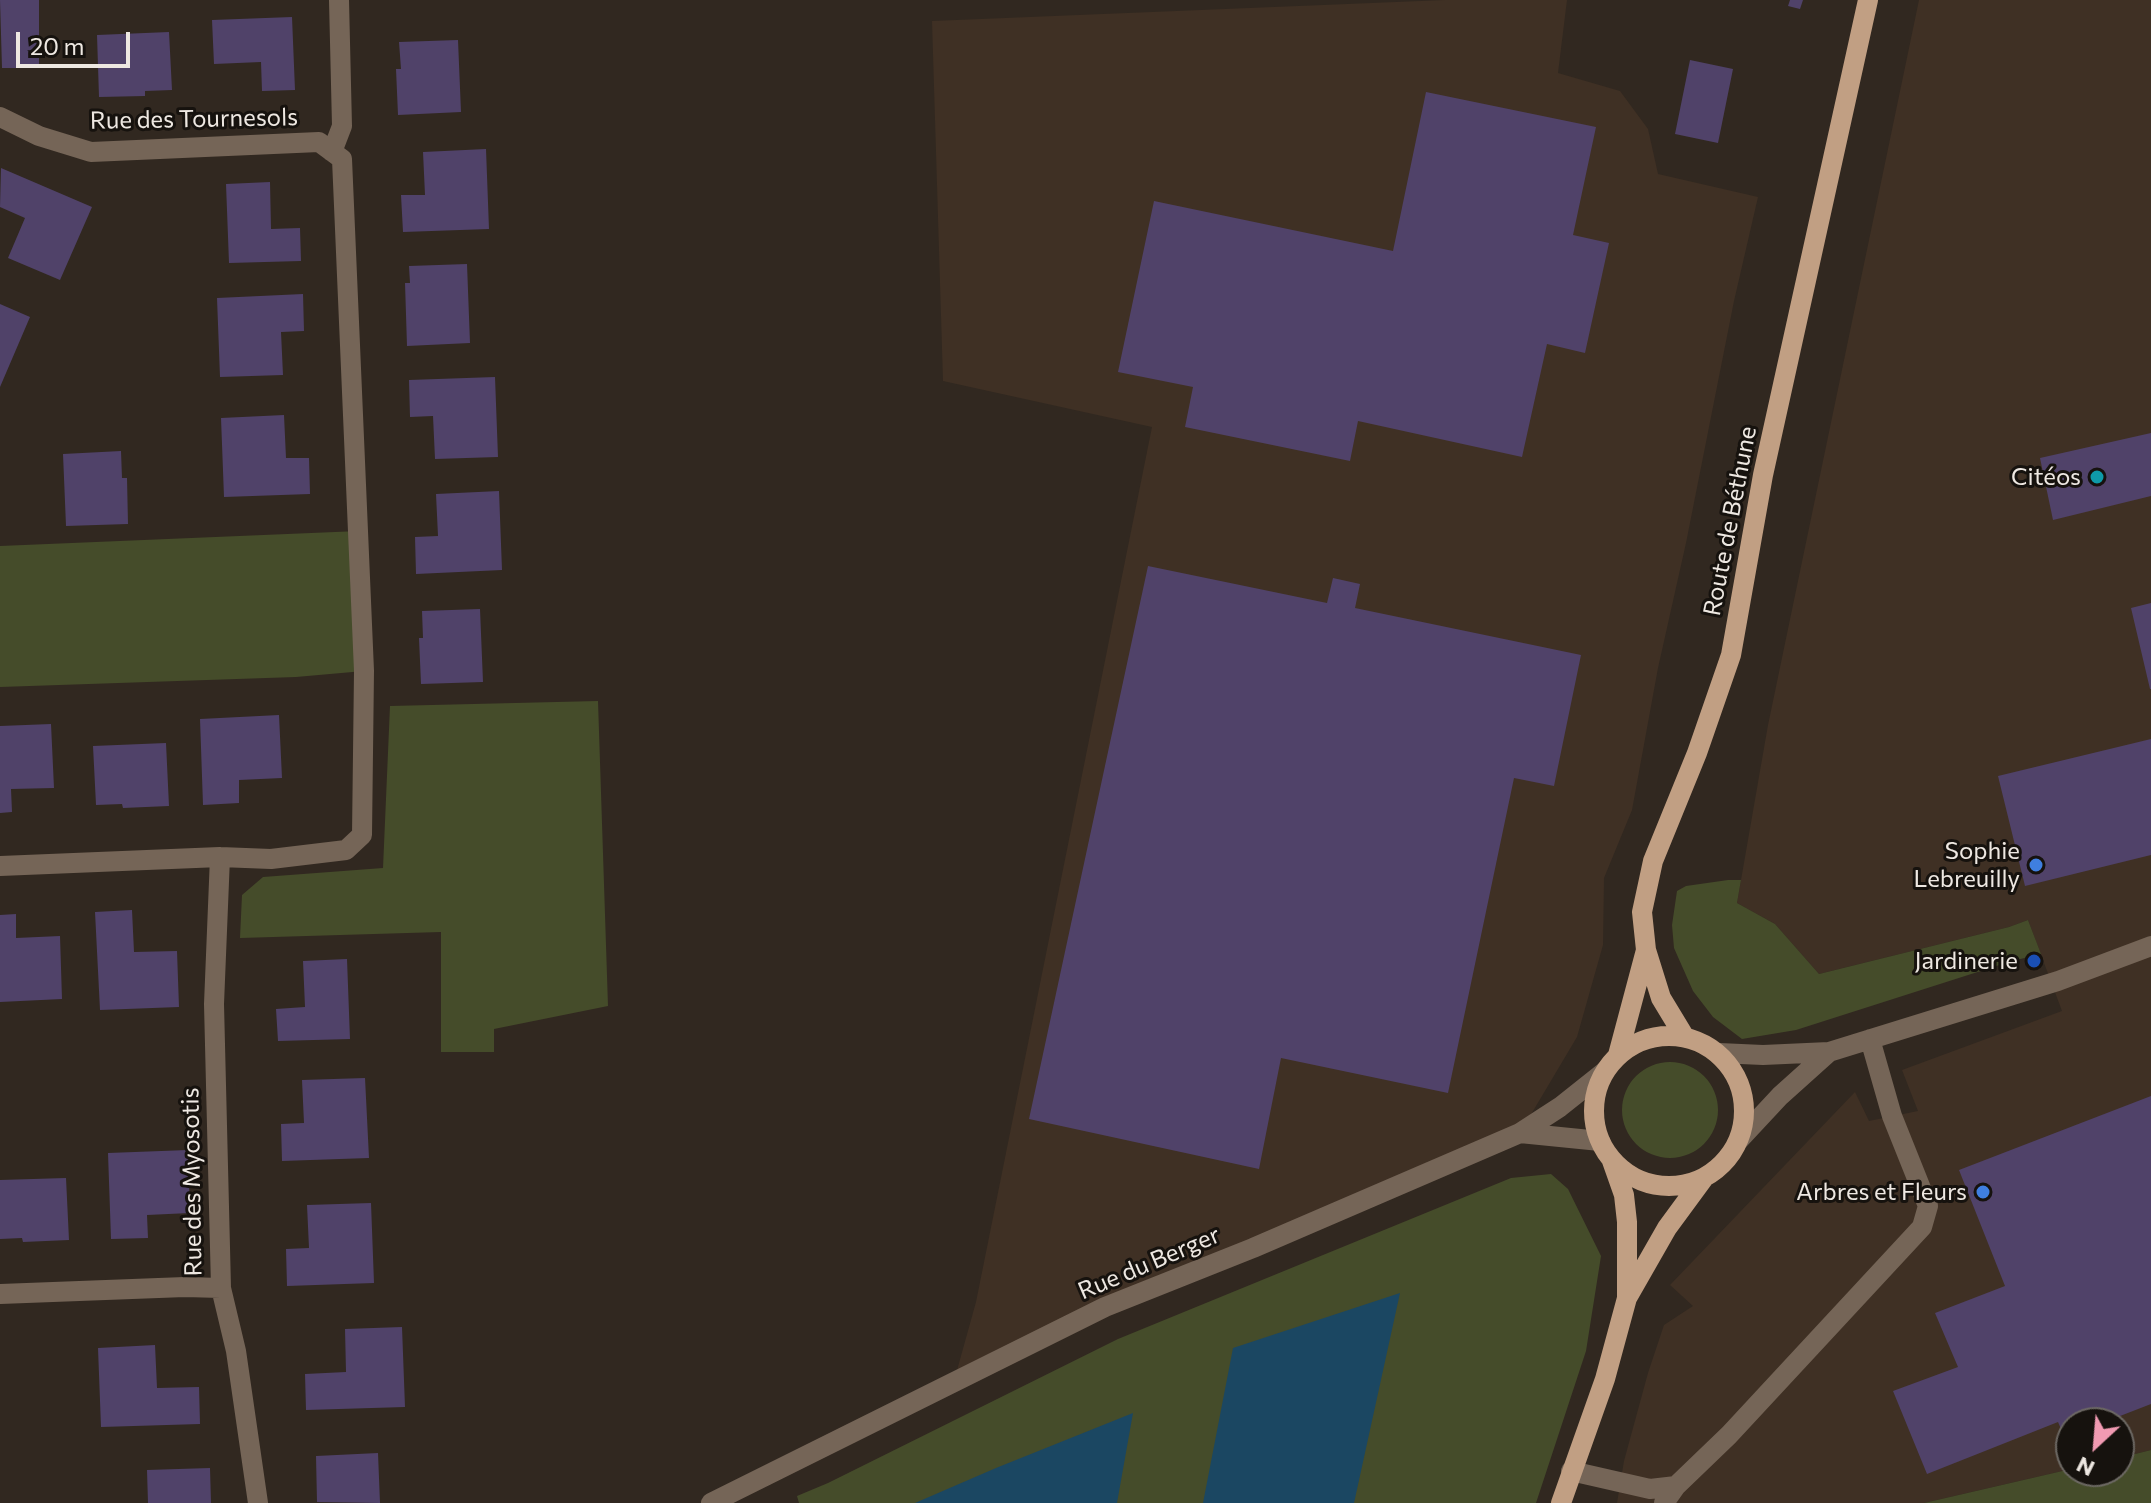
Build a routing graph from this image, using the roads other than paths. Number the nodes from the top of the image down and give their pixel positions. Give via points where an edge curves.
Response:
1 (339, 0) edge
2 (1868, 0) edge
3 (0, 117) edge
4 (337, 155) junction
5 (220, 857) junction
6 (0, 866) edge
7 (2151, 946) edge
8 (1646, 950) junction
9 (1684, 1036) junction
10 (1870, 1039) junction
11 (1829, 1052) junction
12 (1719, 1053) junction
13 (1618, 1055) junction
14 (1604, 1072) junction
15 (1520, 1133) junction
16 (1739, 1140) junction
17 (1600, 1141) junction
18 (1612, 1161) junction
19 (1703, 1179) junction
20 (221, 1288) junction
21 (0, 1294) edge
22 (1627, 1298) junction
23 (1571, 1471) junction
24 (1670, 1495) edge
25 (258, 1503) edge
26 (711, 1503) edge
27 (1561, 1503) edge

1 - 4 street via 342,126
2 - 8 main road, Route de Béthune via 1763,475 1731,655 1653,861 1642,912
3 - 4 street, Rue des Tournesols via 91,152 319,142
4 - 5 street via 364,671 362,835 346,850 271,859
5 - 6 street
5 - 20 street, Rue des Myosotis via 214,1004
7 - 10 street via 2058,981
8 - 9 main road, Route de Béthune via 1661,998
8 - 13 main road
9 - 12 main road
9 - 13 main road via 1637,1042
10 - 11 street
10 - 24 street via 1892,1116 1928,1206 1922,1227
11 - 12 street
11 - 16 street
12 - 16 main road via 1743,1093
13 - 14 main road
14 - 15 street, Rue du Berger
14 - 17 main road via 1595,1093
15 - 17 street
15 - 26 street, Rue du Berger via 1105,1307
16 - 19 main road via 1724,1163
17 - 18 main road
18 - 19 main road via 1639,1180 1671,1187
18 - 22 main road via 1627,1222
19 - 22 main road
20 - 21 street
20 - 25 street, Rue des Myosotis via 236,1351
22 - 23 main road via 1605,1379
23 - 24 street
23 - 27 main road

